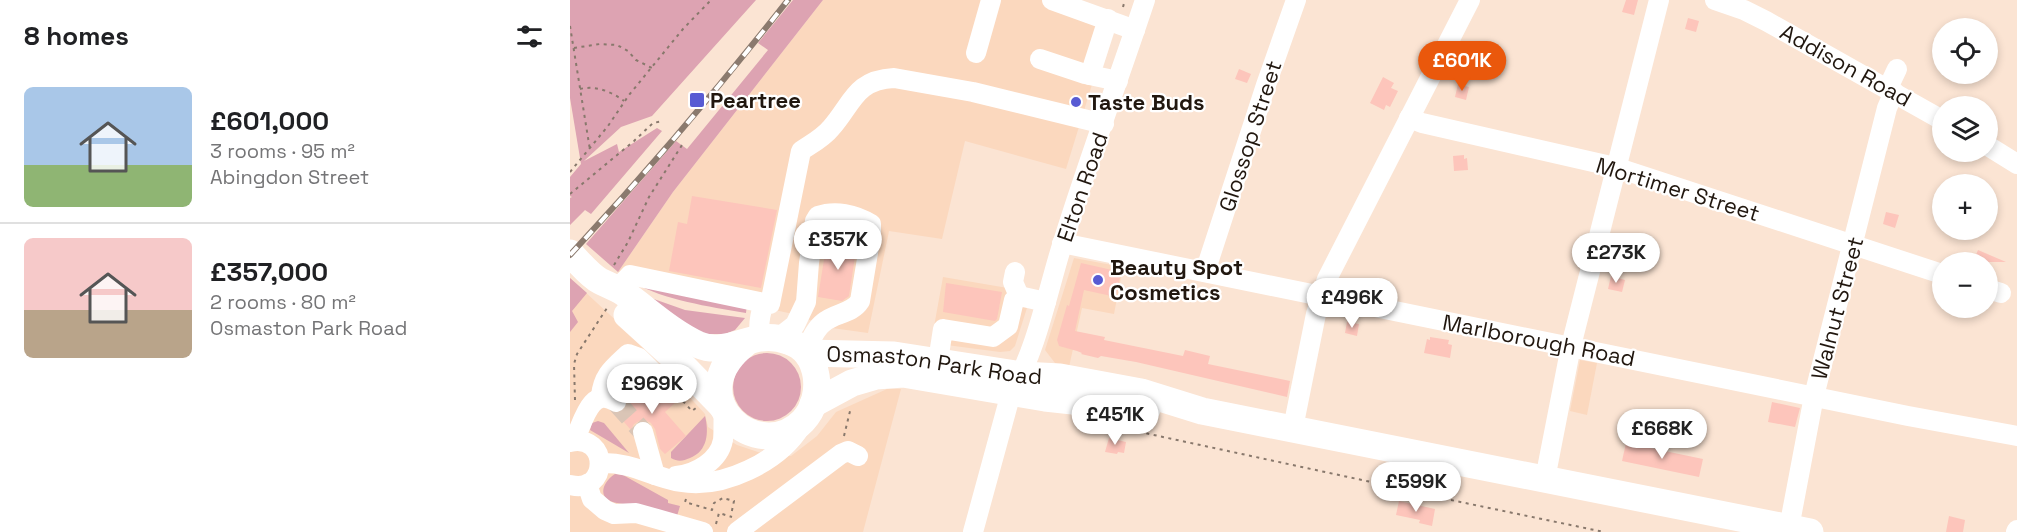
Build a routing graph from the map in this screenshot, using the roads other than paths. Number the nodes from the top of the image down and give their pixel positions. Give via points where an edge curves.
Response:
1 (991, 0) edge
2 (1052, 0) edge
3 (1145, 0) edge
4 (1296, 0) edge
5 (1470, 0) edge
6 (1659, 0) edge
7 (1715, 0) edge
8 (1108, 19) junction
9 (1135, 30) junction
10 (976, 53) dead end
11 (1040, 59) dead end
12 (1897, 69) dead end
13 (1090, 75) junction
14 (1118, 81) junction
15 (1891, 90) junction
16 (1932, 114) edge
17 (1409, 118) junction
18 (1104, 124) junction
19 (1998, 152) edge
20 (2017, 164) edge
21 (1615, 167) junction
22 (1062, 243) junction
23 (1854, 245) junction
24 (570, 253) edge
25 (1932, 271) edge
26 (1015, 272) dead end
27 (1205, 272) junction
28 (608, 286) junction
29 (1322, 294) junction
30 (1019, 296) junction
31 (807, 298) junction
32 (1046, 302) junction
33 (764, 303) junction
34 (846, 311) junction
35 (761, 340) junction
36 (1571, 346) junction
37 (806, 352) junction
38 (938, 361) junction
39 (1017, 384) junction
40 (672, 390) dead end
41 (1814, 396) junction
42 (723, 408) junction
43 (809, 411) junction
44 (1293, 428) junction
45 (643, 432) tunnel mouth
46 (2017, 436) edge
47 (572, 442) edge
48 (858, 456) dead end
49 (1443, 460) junction
50 (601, 463) junction
51 (658, 476) junction
52 (1545, 479) junction
53 (579, 485) edge
54 (1436, 494) road end
55 (1716, 523) edge
56 (737, 526) edge
57 (1800, 530) edge
58 (703, 532) edge
59 (973, 532) edge

1 - 10 street
2 - 8 street
3 - 9 street, Elton Road
4 - 27 street, Glossop Street
5 - 17 street
6 - 21 street
7 - 15 street, Addison Road via 1766,21
8 - 9 street
8 - 13 street
9 - 14 street, Elton Road
11 - 13 street
12 - 15 street, Walnut Street
13 - 14 street
14 - 18 street, Elton Road
15 - 16 street, Addison Road
15 - 23 street, Walnut Street
17 - 21 street, Mortimer Street
17 - 29 street
18 - 22 street, Elton Road
18 - 33 street via 973,92 894,78 861,88 831,129 801,151 770,304
19 - 20 street
21 - 23 street, Mortimer Street
21 - 36 street
22 - 27 street, Marlborough Road
22 - 32 street, Elton Road
23 - 25 street, Mortimer Street
23 - 41 street, Walnut Street
24 - 28 highway
26 - 30 street via 1013,282
27 - 29 street, Marlborough Road
28 - 33 street via 630,276 654,276
28 - 35 highway via 679,335 703,346 720,348
28 - 42 highway, Osmaston Park Road via 603,291 612,301
29 - 36 street, Marlborough Road
29 - 44 street
30 - 32 street
30 - 38 street via 1014,300 1008,326 993,337 944,329
31 - 34 street
31 - 34 street via 815,221 818,216 855,216 871,224 872,235 860,301
31 - 35 street via 795,325
32 - 39 street, Elton Road
33 - 35 street via 759,322
34 - 37 street via 820,325
35 - 37 highway, Osmaston Park Road via 798,345
35 - 42 highway via 735,352 722,374 719,394
36 - 41 street, Marlborough Road
36 - 52 street
37 - 38 highway, Osmaston Park Road
37 - 43 highway, Osmaston Park Road via 816,376
38 - 39 highway, Osmaston Park Road
39 - 43 highway, Osmaston Park Road via 946,381 903,374 876,376 852,383
39 - 44 highway, Osmaston Park Road via 1164,411 1202,411
39 - 59 street, Elton Road
40 - 47 street via 639,358 628,354 602,383 609,399 594,400
41 - 46 street, Marlborough Road
41 - 57 street, Walnut Street
42 - 43 highway, Osmaston Park Road via 730,420 745,430 765,434 788,431
42 - 51 street via 723,440 712,460 690,474
43 - 51 street via 786,446 746,470 704,483
44 - 49 highway, Osmaston Park Road
45 - 51 street
47 - 50 street via 591,445
48 - 56 street via 848,451 841,454
49 - 52 highway, Osmaston Park Road
49 - 54 street
50 - 51 street via 629,465
50 - 53 street via 594,479
52 - 55 highway, Osmaston Park Road
53 - 58 street via 614,514 636,513
55 - 57 highway, Osmaston Park Road

